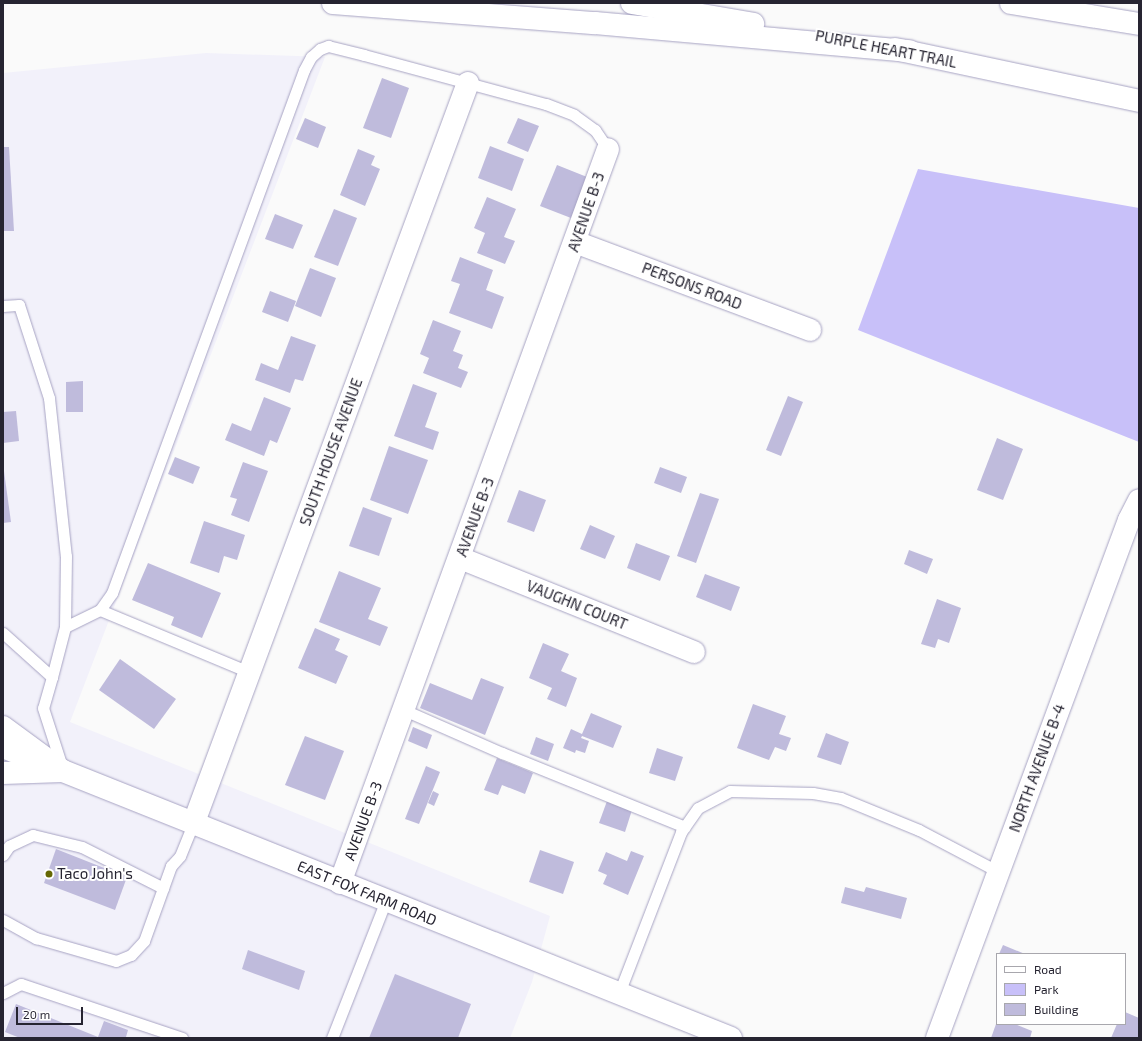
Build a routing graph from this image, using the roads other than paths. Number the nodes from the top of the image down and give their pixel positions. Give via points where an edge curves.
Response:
1 (333, 3) edge
2 (632, 3) edge
3 (1010, 3) edge
4 (1083, 3) edge
5 (1139, 16) edge
6 (1139, 24) edge
7 (910, 51) junction
8 (468, 83) junction
9 (1139, 101) edge
10 (608, 149) joint
11 (575, 242) junction
12 (3, 306) edge
13 (810, 330) dead end
14 (1139, 500) edge
15 (460, 558) junction
16 (100, 610) junction
17 (65, 627) junction
18 (3, 634) edge
19 (694, 652) dead end
20 (249, 672) junction
21 (52, 677) junction
22 (404, 710) junction
23 (3, 727) edge
24 (3, 747) edge
25 (64, 771) junction
26 (3, 773) edge
27 (194, 822) junction
28 (686, 827) junction
29 (3, 855) edge
30 (999, 872) junction
31 (340, 883) junction
32 (163, 888) junction
33 (386, 900) junction
34 (3, 920) edge
35 (3, 993) edge
36 (619, 993) junction
37 (182, 1038) edge
38 (332, 1038) edge
39 (731, 1038) edge
40 (937, 1038) edge

1 - 7 main road
2 - 7 main road, PURPLE HEART TRAIL
3 - 6 main road
4 - 5 main road
7 - 9 main road, PURPLE HEART TRAIL
8 - 10 lane via 546,104 574,115 595,130
8 - 16 lane via 328,46 311,57 304,70 121,573 112,593
8 - 20 main road, SOUTH HOUSE AVENUE
10 - 11 main road, AVENUE B-3
11 - 13 main road, PERSONS ROAD
11 - 15 main road, AVENUE B-3
12 - 17 lane via 19,305 49,398 66,556
14 - 30 main road, NORTH AVENUE B-4 via 1129,520
15 - 19 main road, VAUGHN COURT
15 - 22 main road, AVENUE B-3
16 - 17 lane
16 - 20 lane
17 - 21 lane
18 - 21 lane
20 - 27 main road, SOUTH HOUSE AVENUE
21 - 25 lane via 43,708
22 - 28 lane via 502,753
22 - 31 main road, AVENUE B-3
23 - 25 main road
24 - 25 main road, EAST FOX FARM ROAD
25 - 26 main road
25 - 27 main road, EAST FOX FARM ROAD
27 - 31 main road, EAST FOX FARM ROAD
27 - 32 lane via 180,856 171,866
28 - 30 lane via 698,808 730,791 813,793 842,798 912,827
28 - 36 lane
29 - 32 lane via 8,846 33,835 82,847
30 - 40 main road, NORTH AVENUE B-4
31 - 33 main road, EAST FOX FARM ROAD
32 - 34 lane via 144,941 131,955 116,961 36,938
33 - 36 main road, EAST FOX FARM ROAD
33 - 38 lane
35 - 37 lane via 21,984
36 - 39 main road, EAST FOX FARM ROAD

